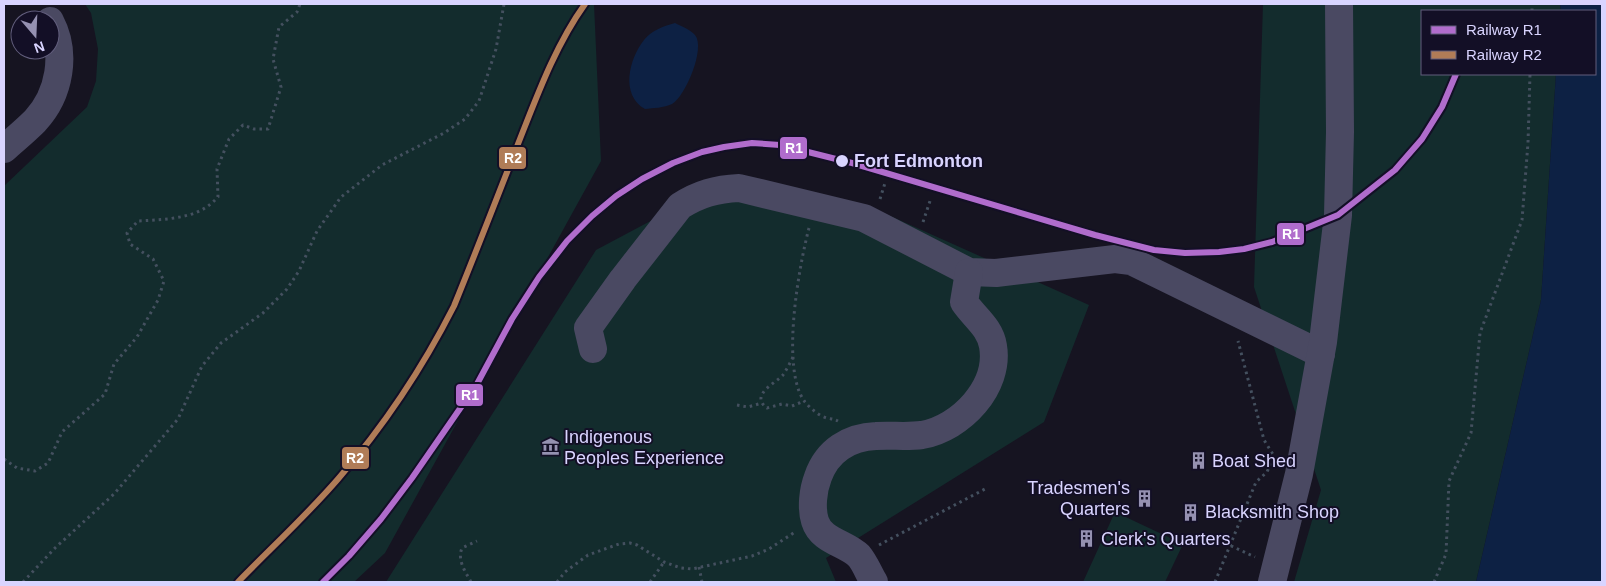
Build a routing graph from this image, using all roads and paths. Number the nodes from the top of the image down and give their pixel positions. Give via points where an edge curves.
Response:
1 (300, 4) edge
2 (504, 4) edge
3 (1339, 4) edge
4 (60, 60) edge
5 (1530, 75) edge
6 (4, 149) edge
7 (885, 183) dead end
8 (931, 198) dead end
9 (879, 203) dead end
10 (814, 205) junction
11 (925, 215) dead end
12 (969, 272) junction
13 (1237, 337) dead end
14 (593, 349) dead end
15 (1321, 354) junction
16 (794, 357) junction
17 (804, 401) junction
18 (762, 403) junction
19 (737, 405) dead end
20 (853, 441) junction
21 (4, 459) edge
22 (985, 489) dead end
23 (815, 520) junction
24 (477, 541) dead end
25 (1225, 543) dead end
26 (1230, 545) junction
27 (859, 556) junction
28 (664, 562) junction
29 (700, 567) junction
30 (1274, 574) edge
31 (23, 582) edge
32 (471, 582) edge
33 (558, 582) edge
34 (650, 582) edge
35 (702, 582) edge
36 (874, 582) edge
37 (1215, 582) edge
38 (1434, 582) edge

1 - 21 path via 297,12 279,27 273,60 281,87 268,129 242,125 229,139 217,170 218,197 193,214 138,221 127,232 130,244 153,259 164,280 158,300 136,337 114,364 105,394 62,432 48,463 35,471 17,468
2 - 31 path via 496,49 479,101 465,119 382,165 341,197 317,231 287,290 263,313 221,343 202,366 178,419 114,494
3 - 15 street via 1338,215
4 - 6 street via 58,75 46,107
5 - 38 path via 1522,220 1480,333 1471,433 1449,481 1446,554
7 - 9 path
8 - 11 path
10 - 12 street via 864,218
10 - 14 street via 739,188 709,191 680,206 588,328
10 - 16 path via 798,287
12 - 15 street via 996,273 1115,259 1131,261
12 - 20 street via 964,302 982,322 993,345 994,362 978,400 965,414 936,431
13 - 26 path via 1264,440 1274,456 1267,472 1256,482
15 - 30 street via 1298,474
16 - 17 path via 794,369
16 - 18 path via 783,374 765,389
17 - 18 path via 792,406 782,404 766,408
17 - 20 path via 824,418 835,419 844,425
18 - 19 path via 748,407
20 - 23 street via 842,445 821,467 814,487
22 - 27 path
23 - 27 street via 820,531
23 - 29 path via 769,549
24 - 32 path via 462,548 459,554
25 - 26 path
26 - 30 path
26 - 37 path
27 - 36 street
28 - 29 path via 681,568
28 - 33 path via 630,542 588,556 565,572
28 - 34 path
29 - 35 path

